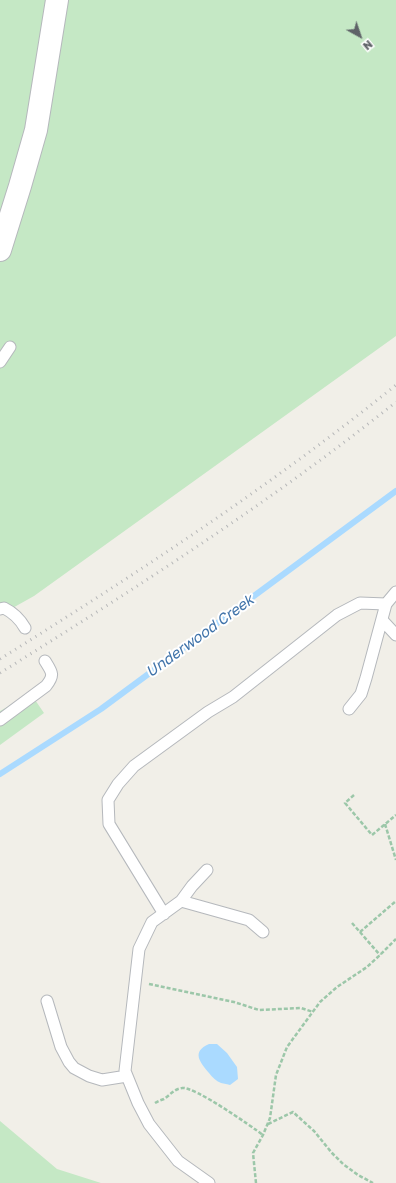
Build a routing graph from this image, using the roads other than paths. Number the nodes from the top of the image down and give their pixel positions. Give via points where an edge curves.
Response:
1 (57, 0) edge
2 (0, 250) edge
3 (10, 347) dead end
4 (0, 362) edge
5 (396, 592) edge
6 (386, 604) junction
7 (0, 609) edge
8 (382, 620) junction
9 (25, 628) dead end
10 (396, 635) edge
11 (45, 661) dead end
12 (349, 709) dead end
13 (0, 720) edge
14 (207, 870) dead end
15 (181, 901) junction
16 (164, 914) junction
17 (263, 932) dead end
18 (47, 1001) dead end
19 (127, 1076) junction
20 (209, 1183) edge

1 - 2 street via 36,130
3 - 4 lane
5 - 6 lane
6 - 8 lane
6 - 16 lane via 360,603 337,615 233,697 202,716 134,766 118,784 108,800 109,824
7 - 9 lane via 12,612
8 - 10 lane
8 - 12 lane via 361,694
11 - 13 lane via 51,669 51,680
14 - 15 lane
15 - 16 lane
15 - 17 lane via 249,920
16 - 19 lane via 152,922 139,949 125,1071
18 - 19 lane via 61,1047 74,1068 102,1080
19 - 20 lane via 149,1124 178,1161

